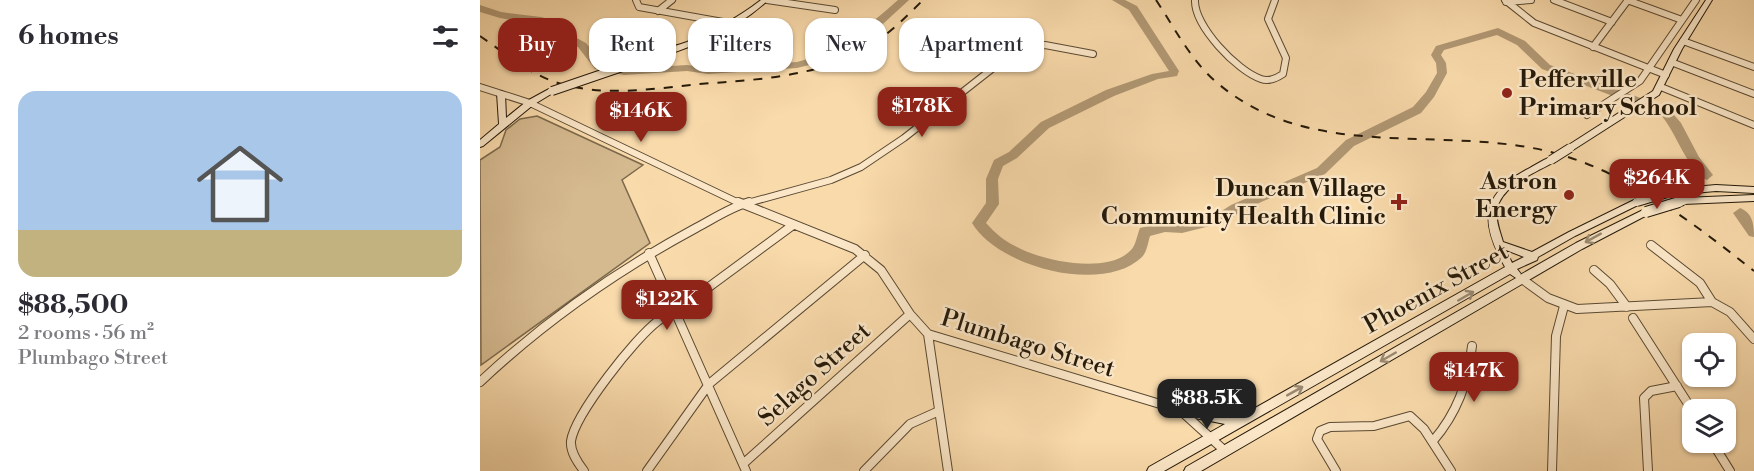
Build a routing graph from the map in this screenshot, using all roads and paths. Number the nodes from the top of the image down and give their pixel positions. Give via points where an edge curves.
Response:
1 (636, 0) edge
2 (672, 0) edge
3 (766, 0) edge
4 (1195, 0) edge
5 (1275, 0) edge
6 (1531, 0) edge
7 (1554, 0) edge
8 (1627, 0) edge
9 (1696, 0) edge
10 (1709, 0) edge
11 (1505, 1) edge
12 (835, 10) dead end
13 (658, 11) junction
14 (699, 18) edge
15 (742, 18) edge
16 (1682, 20) junction
17 (1612, 22) junction
18 (1683, 41) junction
19 (688, 44) edge
20 (1593, 46) junction
21 (1093, 54) dead end
22 (1671, 62) junction
23 (1754, 67) edge
24 (1650, 68) junction
25 (1666, 75) junction
26 (480, 87) edge
27 (1661, 87) junction
28 (501, 93) junction
29 (1754, 94) edge
30 (530, 103) junction
31 (1587, 115) dead end
32 (503, 124) junction
33 (1754, 125) edge
34 (480, 144) edge
35 (1754, 190) edge
36 (1754, 198) edge
37 (742, 204) junction
38 (793, 225) junction
39 (1499, 244) junction
40 (1651, 245) dead end
41 (650, 253) junction
42 (865, 255) junction
43 (1534, 257) junction
44 (1512, 270) junction
45 (1594, 270) dead end
46 (1522, 279) junction
47 (1712, 302) junction
48 (1564, 306) junction
49 (1627, 307) junction
50 (675, 312) junction
51 (910, 314) junction
52 (1633, 318) dead end
53 (928, 334) junction
54 (1754, 339) edge
55 (1472, 346) dead end
56 (480, 382) edge
57 (709, 384) junction
58 (1677, 386) junction
59 (1685, 399) edge
60 (1180, 410) junction
61 (939, 411) junction
62 (1239, 422) junction
63 (1212, 438) junction
64 (1433, 441) junction
65 (1225, 451) junction
66 (1719, 453) edge
67 (745, 467) edge
68 (584, 471) edge
69 (647, 471) edge
70 (864, 471) edge
71 (948, 471) edge
72 (1153, 471) edge
73 (1190, 471) edge
74 (1336, 471) edge
75 (1451, 471) edge
76 (1552, 471) edge
77 (1648, 471) edge
78 (1730, 471) edge

1 - 13 street via 639,7
2 - 13 street
3 - 12 street
3 - 15 main road
4 - 5 street via 1193,7 1211,38 1253,74 1269,80 1280,77 1286,68 1286,58 1268,19
6 - 11 street
7 - 17 street
8 - 16 street
8 - 17 street
9 - 16 street
10 - 18 main road
11 - 20 street via 1534,23
13 - 14 street
16 - 24 street
17 - 20 street
18 - 22 main road
18 - 23 street
19 - 30 main road, bridge via 552,91
20 - 24 street
21 - 37 street via 1055,45 1019,50 996,63 861,167 831,180
22 - 25 main road
22 - 29 street
24 - 25 street
24 - 31 street via 1640,81
25 - 27 main road
26 - 28 street, Plumbago Street
27 - 33 street
27 - 39 main road, bridge via 1645,102 1506,188 1495,200 1490,215
28 - 30 street, Plumbago Street
28 - 32 main road
30 - 32 main road
30 - 37 street, Plumbago Street
32 - 34 main road
35 - 43 main road, Phoenix Street, bridge via 1671,192 1637,202
36 -> 46 main road, Phoenix Street, bridge via 1683,201 1646,212
37 - 38 street, Plumbago Street
37 - 41 street
38 - 42 street, Plumbago Street
38 - 50 street
39 - 43 main road
39 - 44 main road
40 - 47 street via 1700,283
41 - 50 street
41 - 56 street via 559,315
42 - 51 street, Plumbago Street via 882,270
42 - 57 street
43 - 44 main road, Phoenix Street
44 - 46 main road
62 -> 44 main road, Phoenix Street
45 - 49 street
46 - 48 street
46 -> 65 main road, Phoenix Street
47 - 49 street
47 - 54 street via 1730,312
48 - 49 street
48 - 76 street via 1556,336
50 - 57 street
50 - 68 street via 646,333 578,421 572,451
51 - 53 street, Plumbago Street
51 - 67 street, Selago Street
52 - 58 street
53 - 60 street, Plumbago Street
53 - 61 street
55 - 64 street via 1464,395
57 - 67 street
57 - 69 street
58 - 59 street
58 - 77 street via 1651,391 1644,398
60 - 62 main road
60 - 63 street, Plumbago Street
61 - 70 street via 910,424
61 - 71 street
62 - 63 main road, Phoenix Street
63 - 65 street, Plumbago Street
63 - 72 main road, Phoenix Street
64 - 74 street via 1410,416 1365,427 1324,428 1317,439
64 - 75 street
65 - 73 main road, Phoenix Street
66 - 78 street

